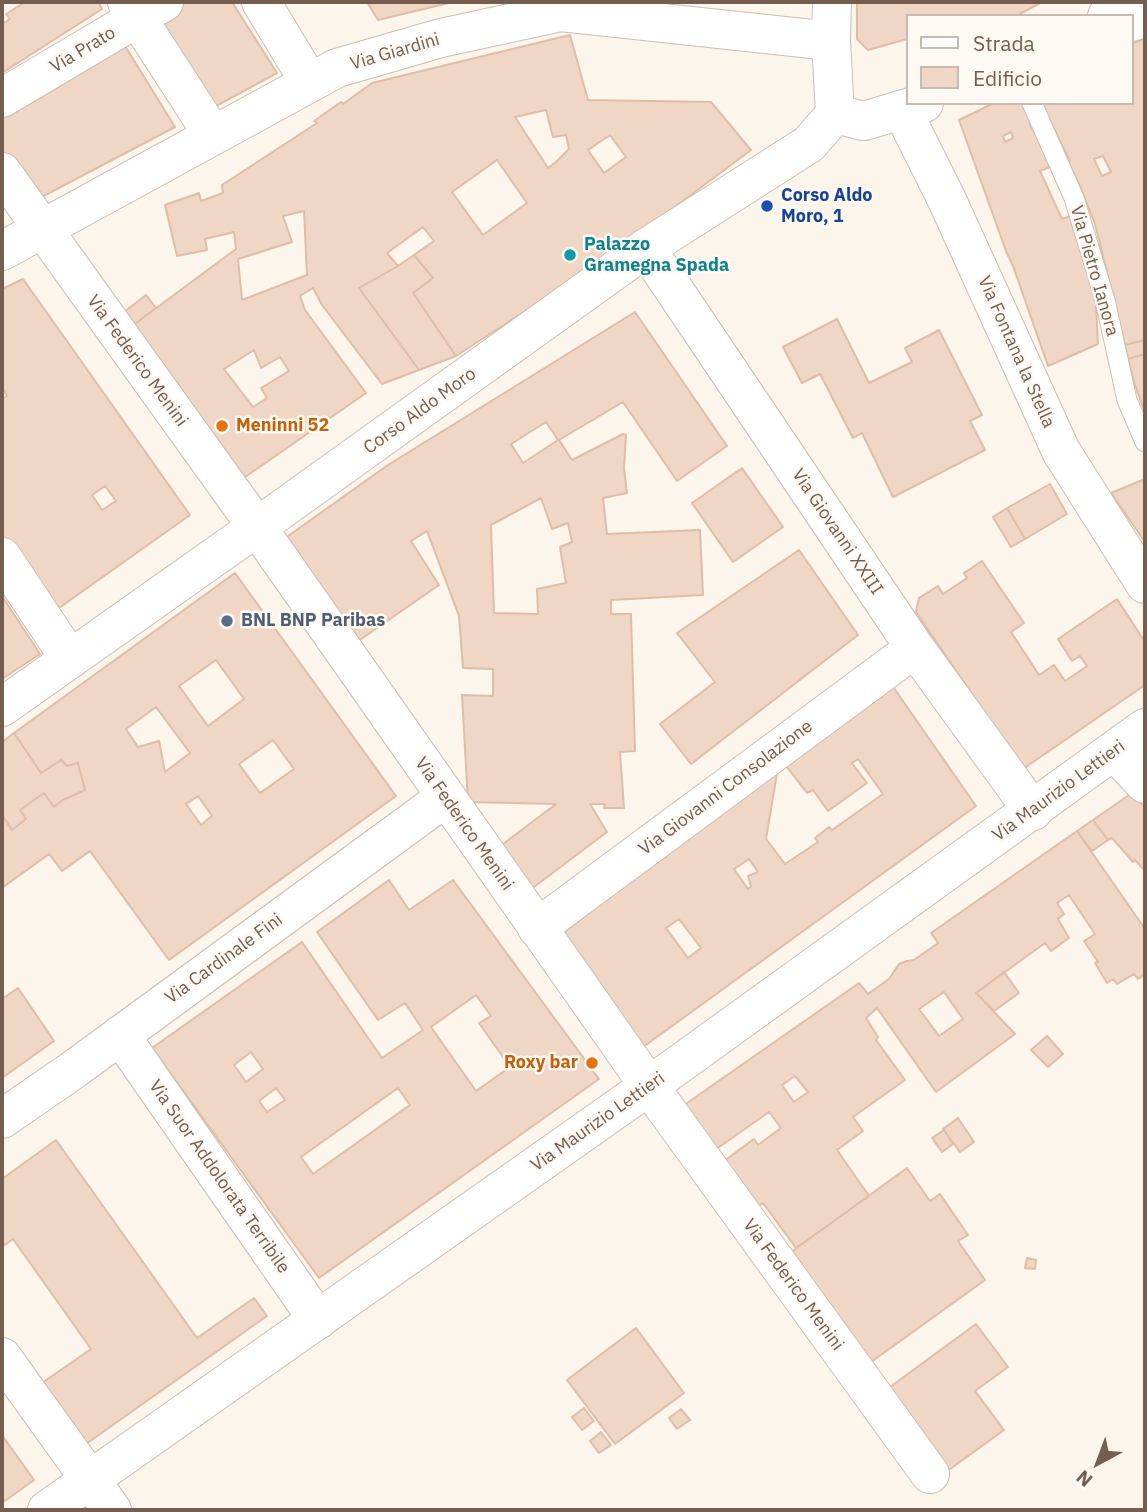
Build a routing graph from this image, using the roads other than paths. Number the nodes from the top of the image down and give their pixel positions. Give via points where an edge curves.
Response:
1 (261, 2) edge
2 (832, 2) edge
3 (143, 7) edge
4 (831, 41) junction
5 (310, 83) junction
6 (2, 98) edge
7 (1033, 105) edge
8 (913, 107) edge
9 (835, 114) junction
10 (213, 135) junction
11 (2, 172) edge
12 (43, 228) junction
13 (646, 248) junction
14 (2, 251) edge
15 (1145, 442) edge
16 (257, 527) junction
17 (2, 557) edge
18 (1145, 584) edge
19 (915, 648) junction
20 (70, 659) junction
21 (2, 707) edge
22 (1145, 728) edge
23 (1114, 751) junction
24 (1145, 784) edge
25 (446, 797) junction
26 (1033, 811) junction
27 (537, 928) junction
28 (120, 1035) junction
29 (649, 1086) junction
30 (2, 1119) edge
31 (318, 1320) junction
32 (2, 1357) edge
33 (929, 1474) dead end
34 (90, 1479) junction
35 (47, 1510) edge
36 (111, 1510) edge

1 - 5 street
2 - 4 street
3 - 6 street, Via Prato
3 - 10 street
4 - 5 street, Via Giardini via 561,12 441,38 337,68
4 - 9 street
5 - 10 street, Via Giardini
7 - 15 lane, Via Pietro Ianora via 1074,198 1105,300 1127,400
8 - 9 street via 864,121
8 - 18 street, Via Fontana la Stella via 947,200 1061,451
9 - 13 street, Corso Aldo Moro via 809,145
10 - 12 street, Via Giardini
11 - 12 street, Via Federico Menini
12 - 14 street, Via Giardini
12 - 16 street, Via Federico Menini
13 - 16 street, Corso Aldo Moro
13 - 19 street, Via Giovanni XXIII
16 - 20 street, Corso Aldo Moro
16 - 25 street, Via Federico Menini
17 - 20 street
19 - 26 street, Via Giovanni XXIII
19 - 27 street, Via Giovanni Consolazione
20 - 21 street, Corso Aldo Moro
22 - 23 street, Via Maurizio Lettieri
23 - 24 street
23 - 26 street, Via Maurizio Lettieri
25 - 27 street, Via Federico Menini
25 - 28 street, Via Cardinale Fini
26 - 29 street, Via Maurizio Lettieri
27 - 29 street, Via Federico Menini
28 - 30 street, Via Cardinale Fini
28 - 31 street, Via Suor Addolorata Terribile
29 - 31 street, Via Maurizio Lettieri
29 - 33 street, Via Federico Menini
31 - 34 street, Via Maurizio Lettieri
32 - 34 street
34 - 35 street, Via Maurizio Lettieri
34 - 36 street

